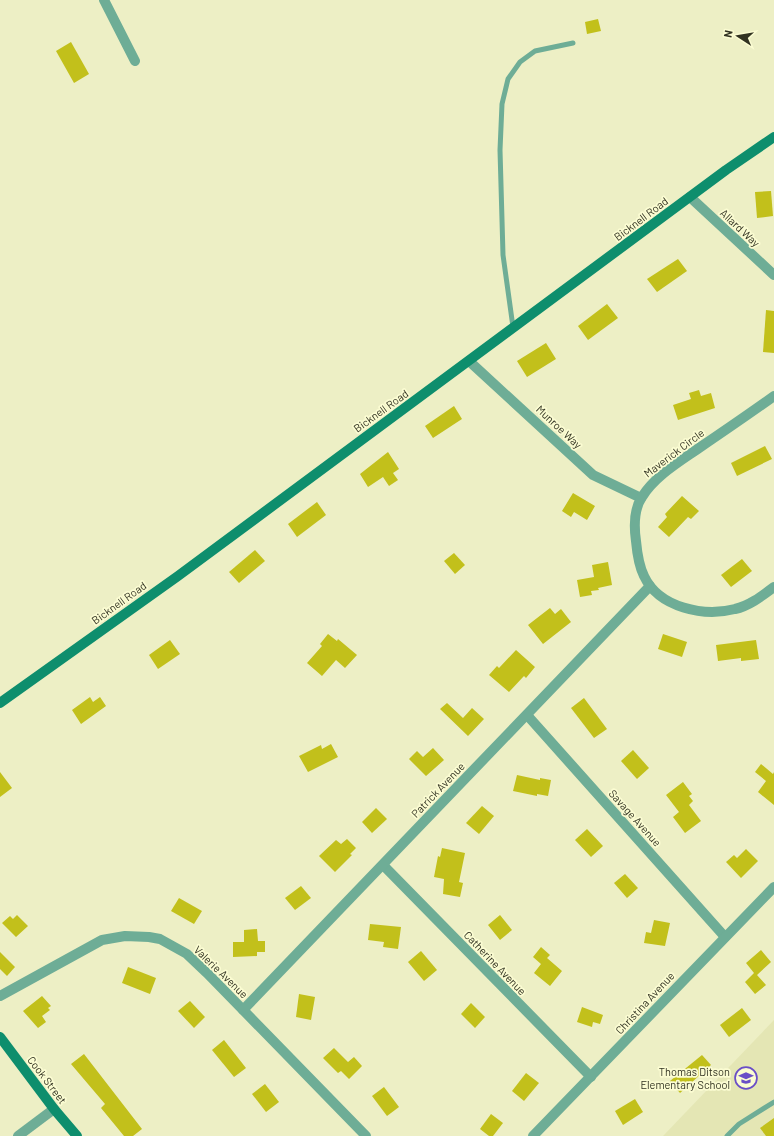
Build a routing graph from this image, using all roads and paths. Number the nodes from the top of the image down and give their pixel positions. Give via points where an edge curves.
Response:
1 (104, 0) edge
2 (573, 43) dead end
3 (135, 61) dead end
4 (774, 137) edge
5 (690, 197) junction
6 (774, 275) edge
7 (514, 328) junction
8 (469, 361) junction
9 (774, 396) edge
10 (641, 498) junction
11 (650, 586) junction
12 (774, 588) edge
13 (0, 703) edge
14 (527, 715) junction
15 (383, 865) junction
16 (774, 887) edge
17 (724, 937) junction
18 (0, 996) edge
19 (243, 1010) junction
20 (0, 1037) edge
21 (591, 1077) junction
22 (774, 1102) edge
23 (54, 1110) junction
24 (18, 1136) edge
25 (77, 1136) edge
26 (366, 1136) edge
27 (533, 1136) edge
28 (727, 1136) edge

1 - 3 street
2 - 7 lane via 535,51 520,62 508,79 502,104 500,150 504,255
4 - 5 street, Bicknell Road
5 - 6 street, Allard Way
5 - 7 street, Bicknell Road
7 - 8 street, Bicknell Road
8 - 10 street, Munroe Way via 593,475
8 - 13 street, Bicknell Road via 178,576
9 - 10 street, Maverick Circle via 673,466 647,489
10 - 11 street, Maverick Circle via 637,508 636,549 644,576
11 - 12 street, Maverick Circle via 686,609 711,612 735,609
11 - 14 street, Patrick Avenue
14 - 15 street, Patrick Avenue
14 - 17 street, Savage Avenue
15 - 19 street, Patrick Avenue
15 - 21 street, Catherine Avenue
16 - 17 street, Christina Avenue
17 - 21 street, Christina Avenue
18 - 19 street, Valerie Avenue via 102,940 125,936 149,936 187,954
19 - 26 street, Valerie Avenue
20 - 23 street, Cook Street
21 - 27 street, Christina Avenue
22 - 28 lane via 739,1124
23 - 24 street
23 - 25 street, Cook Street

